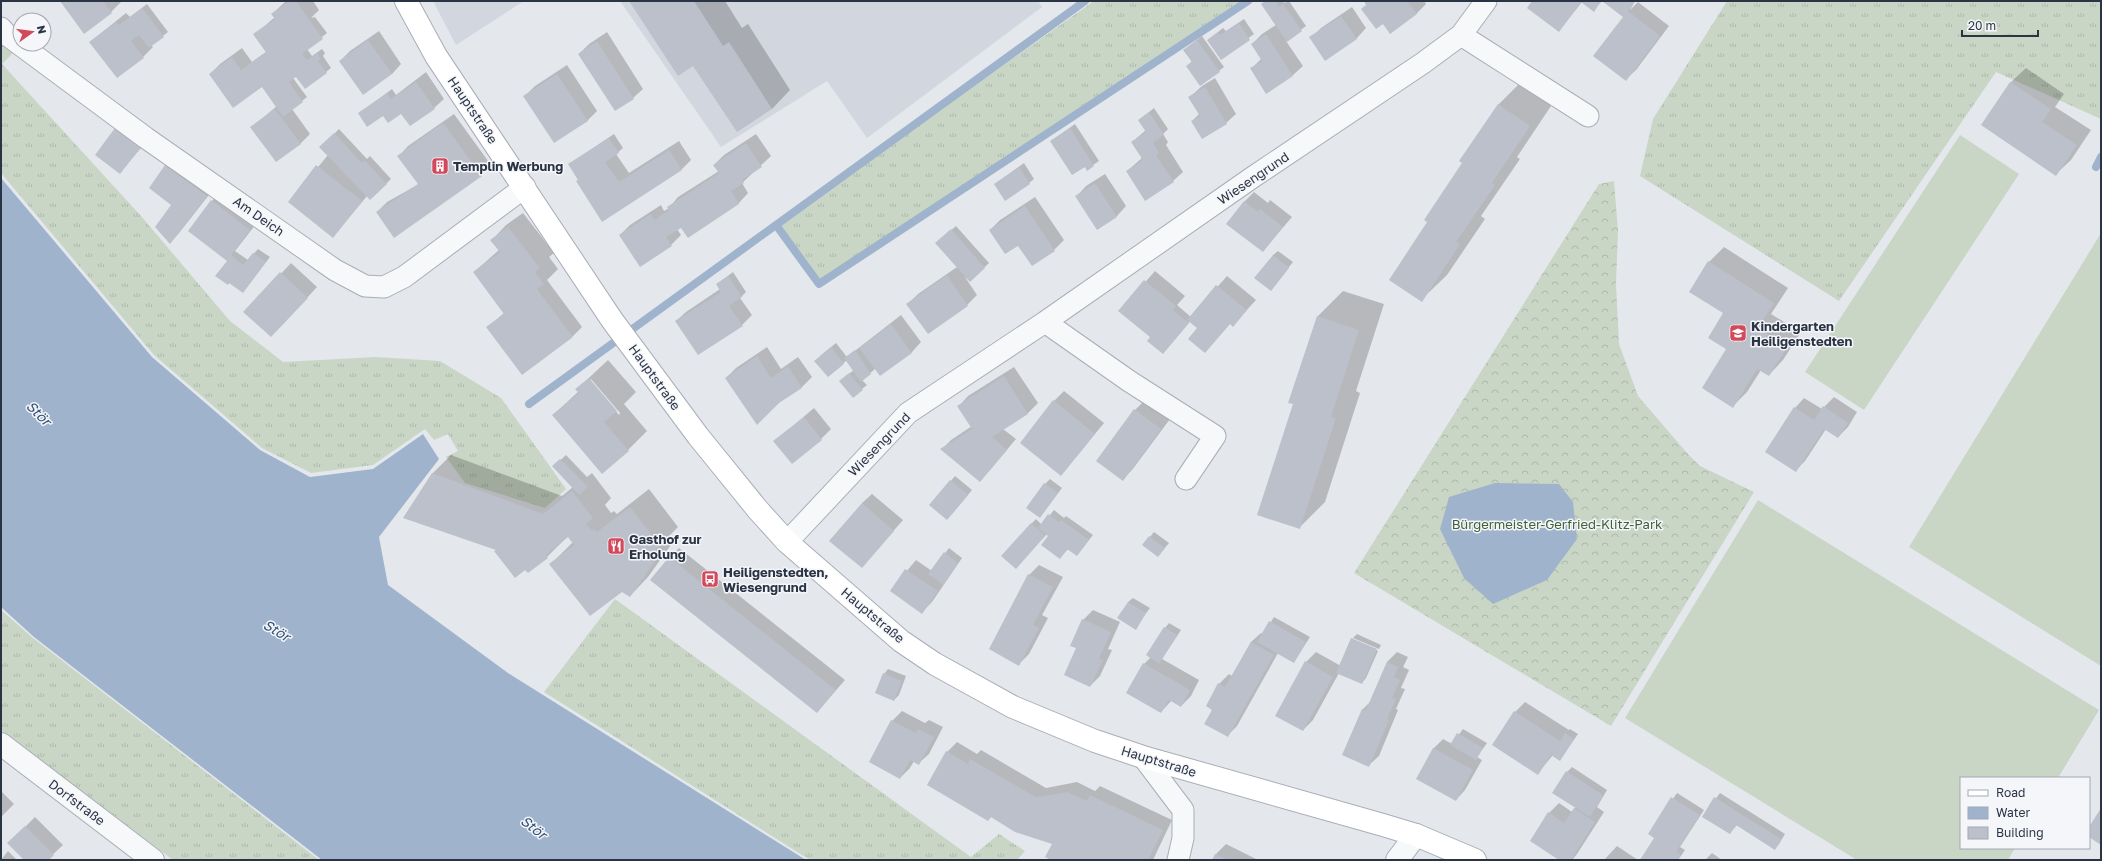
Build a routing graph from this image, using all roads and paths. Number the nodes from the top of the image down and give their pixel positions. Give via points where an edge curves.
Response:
1 (406, 1) edge
2 (1486, 1) edge
3 (1, 28) edge
4 (1461, 35) junction
5 (1588, 116) dead end
6 (525, 187) junction
7 (1045, 322) junction
8 (1186, 479) dead end
9 (787, 542) junction
10 (1, 744) edge
11 (1142, 758) junction
12 (1416, 836) junction
13 (153, 860) edge
14 (1178, 860) edge
15 (1397, 860) edge
16 (1475, 860) edge

1 - 6 main road, Hauptstraße via 436,56
2 - 4 street, Wiesengrund
3 - 6 street, Am Deich via 146,138 335,270 365,286 384,287 404,277
4 - 5 street
4 - 7 street, Wiesengrund
6 - 9 main road, Hauptstraße via 612,320 702,442
7 - 8 street via 1129,381 1215,436
7 - 9 street, Wiesengrund via 908,413
9 - 11 main road, Hauptstraße via 901,641 935,664 1020,710
10 - 13 street, Dorfstraße
11 - 12 main road, Hauptstraße
11 - 14 street via 1183,810 1183,838
12 - 15 street
12 - 16 main road, Hauptstraße

